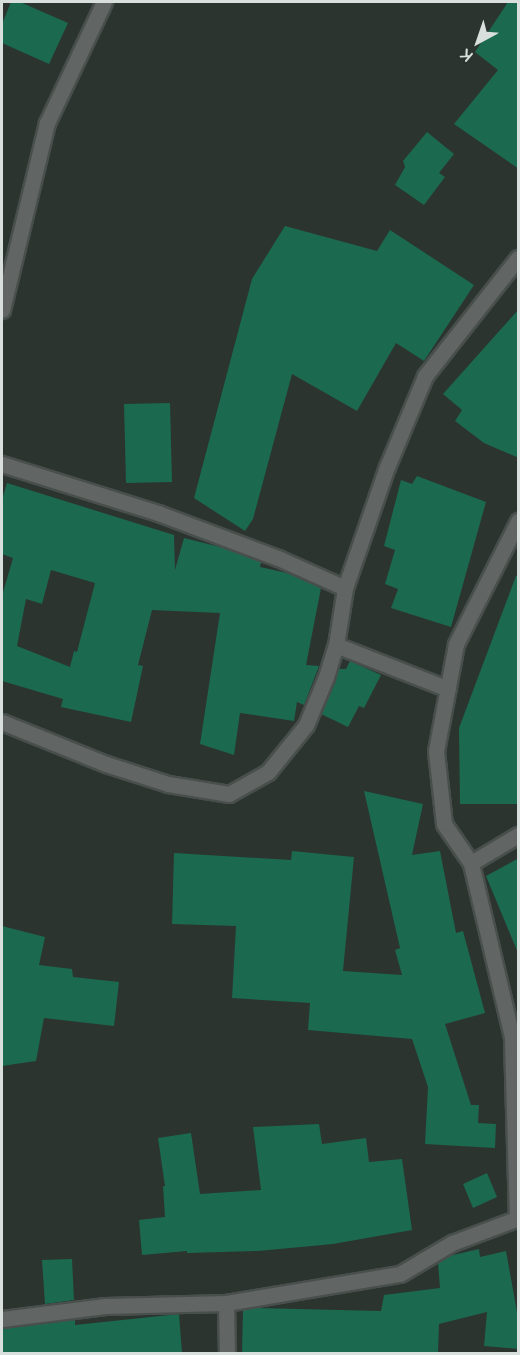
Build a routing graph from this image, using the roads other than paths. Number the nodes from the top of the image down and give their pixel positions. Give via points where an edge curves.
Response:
1 (104, 2) edge
2 (519, 258) edge
3 (2, 310) edge
4 (2, 464) edge
5 (519, 520) edge
6 (345, 588) junction
7 (336, 645) junction
8 (448, 689) junction
9 (2, 722) edge
10 (519, 836) edge
11 (471, 863) junction
12 (518, 1219) edge
13 (226, 1303) junction
14 (2, 1319) edge
15 (227, 1353) edge

1 - 3 street via 47,123
2 - 6 street via 425,376 387,467
4 - 6 street via 158,513
5 - 8 street via 456,644
6 - 7 street
7 - 8 street
7 - 9 street via 306,725 268,772 229,794 168,784 116,768
8 - 11 street via 436,751 444,824
10 - 11 street
11 - 12 street via 512,1037
12 - 13 street via 452,1243 400,1274
13 - 14 street via 105,1306
13 - 15 street

